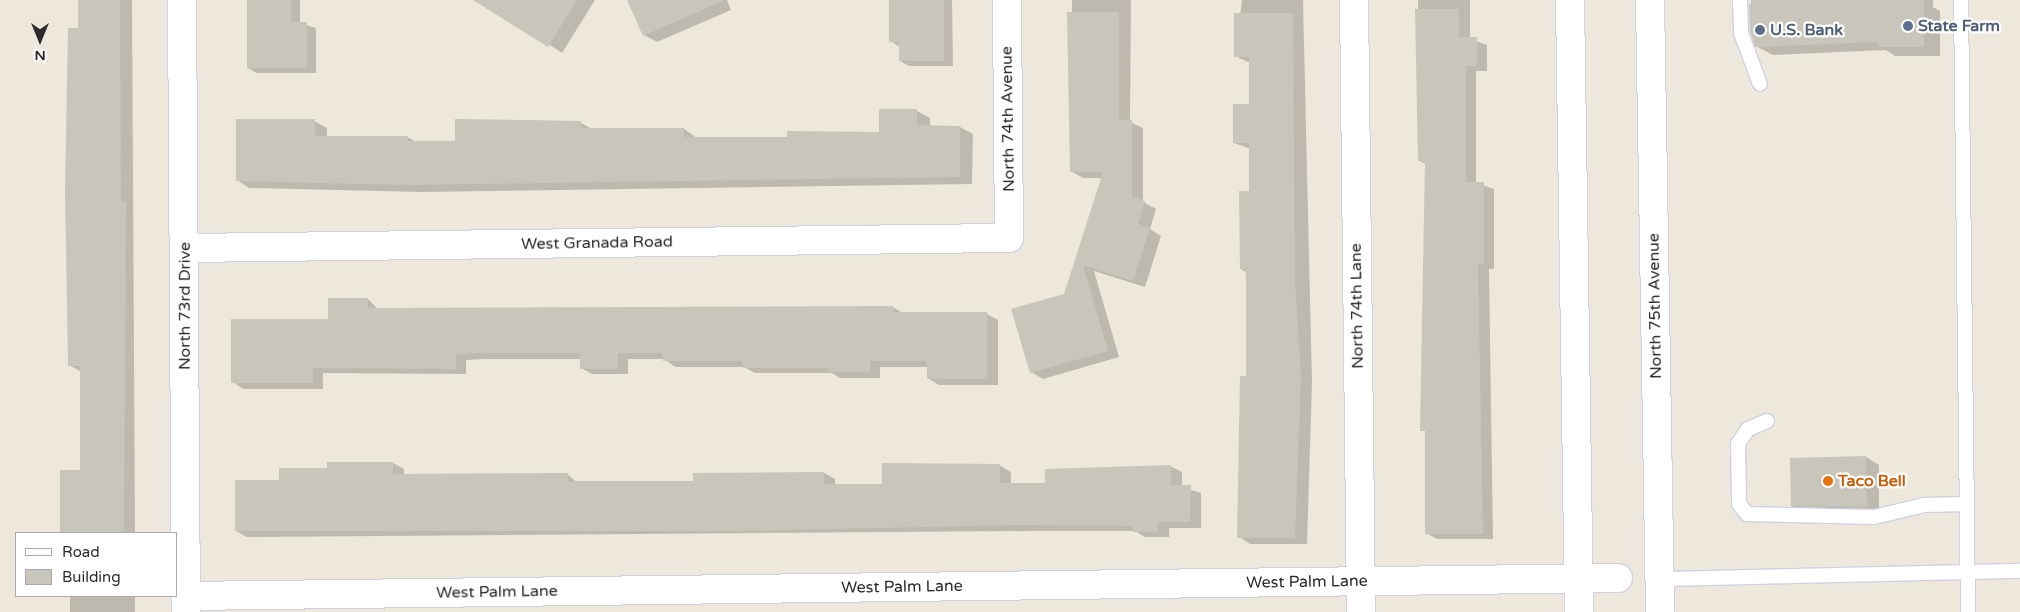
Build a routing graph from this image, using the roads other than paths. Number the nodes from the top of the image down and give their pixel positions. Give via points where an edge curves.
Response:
1 (182, 0) edge
2 (1007, 0) edge
3 (1354, 0) edge
4 (1570, 0) edge
5 (1650, 0) edge
6 (1740, 0) edge
7 (1961, 0) edge
8 (1760, 84) dead end
9 (1009, 238) joint
10 (185, 248) junction
11 (1767, 421) dead end
12 (1967, 504) junction
13 (2020, 571) edge
14 (1968, 572) junction
15 (1578, 578) junction
16 (1618, 578) dead end
17 (1660, 579) junction
18 (1361, 582) junction
19 (186, 604) edge
20 (1362, 612) edge
21 (1579, 612) edge
22 (1660, 612) edge
23 (1968, 612) edge

1 - 10 street, North 73rd Drive
2 - 9 street, North 74th Avenue
3 - 18 street, North 74th Lane
4 - 15 street
5 - 17 street, North 75th Avenue
6 - 8 lane via 1741,33
7 - 12 lane
9 - 10 street, West Granada Road
10 - 19 street, North 73rd Drive
11 - 12 lane via 1748,428 1738,444 1739,504 1747,514 1874,517 1924,505
12 - 14 lane
13 - 14 lane
14 - 17 lane
14 - 23 lane
15 - 16 street, West Palm Lane
15 - 18 street, West Palm Lane
15 - 21 street
17 - 22 street, North 75th Avenue
18 - 19 street, West Palm Lane
18 - 20 street, North 74th Lane

